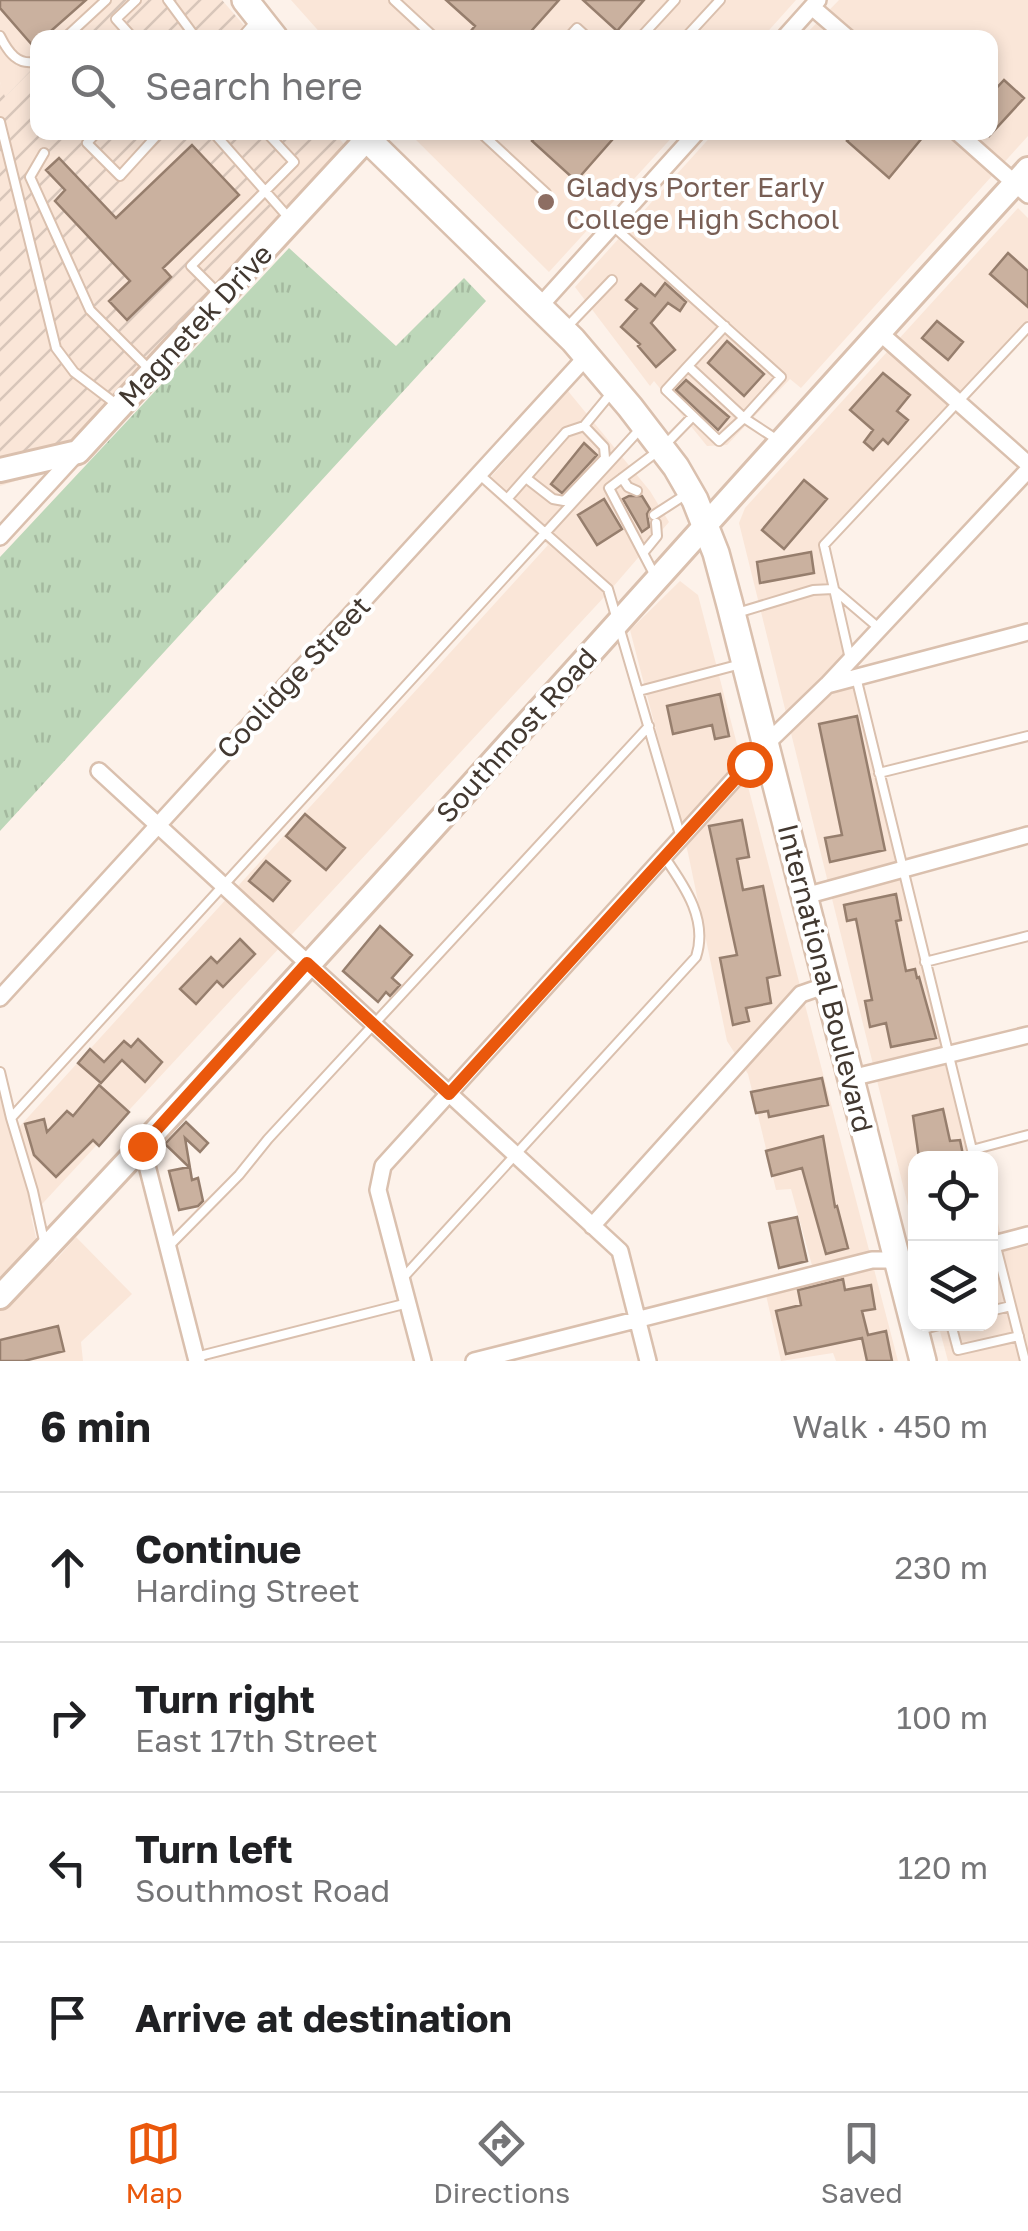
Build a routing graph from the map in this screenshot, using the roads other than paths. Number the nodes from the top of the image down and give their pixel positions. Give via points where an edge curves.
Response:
1 (106, 0) edge
2 (136, 0) edge
3 (168, 0) edge
4 (394, 0) edge
5 (675, 0) edge
6 (720, 0) edge
7 (812, 2) edge
8 (74, 30) edge
9 (126, 30) edge
10 (190, 30) edge
11 (426, 30) edge
12 (647, 30) edge
13 (692, 30) edge
14 (790, 30) edge
15 (840, 30) edge
16 (0, 36) edge
17 (30, 64) edge
18 (0, 122) edge
19 (90, 140) edge
20 (153, 140) edge
21 (220, 140) edge
22 (273, 140) edge
23 (362, 140) edge
24 (371, 140) edge
25 (489, 140) edge
26 (691, 140) edge
27 (968, 140) edge
28 (44, 153) dead end
29 (1024, 182) edge
30 (265, 190) junction
31 (546, 193) dead end
32 (291, 221) junction
33 (613, 226) junction
34 (612, 280) dead end
35 (221, 297) junction
36 (540, 306) junction
37 (725, 326) junction
38 (1027, 328) edge
39 (564, 330) junction
40 (879, 332) junction
41 (587, 356) junction
42 (688, 366) junction
43 (152, 372) junction
44 (700, 378) junction
45 (693, 386) dead end
46 (615, 389) junction
47 (959, 402) junction
48 (120, 407) junction
49 (692, 412) junction
50 (744, 418) junction
51 (644, 425) junction
52 (584, 426) junction
53 (779, 442) junction
54 (662, 448) junction
55 (78, 452) junction
56 (607, 460) junction
57 (1028, 467) edge
58 (0, 470) edge
59 (479, 474) junction
60 (526, 478) junction
61 (629, 486) junction
62 (690, 492) junction
63 (625, 498) dead end
64 (507, 499) junction
65 (705, 523) junction
66 (645, 530) dead end
67 (546, 534) junction
68 (657, 536) junction
69 (0, 537) edge
70 (644, 552) junction
71 (656, 578) junction
72 (833, 589) junction
73 (732, 614) junction
74 (619, 621) junction
75 (880, 629) junction
76 (1028, 632) edge
77 (850, 660) junction
78 (745, 662) junction
79 (856, 677) junction
80 (827, 685) junction
81 (639, 691) junction
82 (649, 726) junction
83 (1028, 736) edge
84 (766, 744) junction
85 (99, 771) dead end
86 (879, 772) junction
87 (158, 823) junction
88 (1028, 835) edge
89 (681, 838) junction
90 (664, 856) junction
91 (902, 870) junction
92 (224, 885) junction
93 (805, 896) junction
94 (1028, 936) edge
95 (925, 962) junction
96 (307, 963) junction
97 (828, 986) junction
98 (0, 998) edge
99 (374, 1025) junction
100 (1028, 1035) edge
101 (948, 1054) junction
102 (0, 1072) edge
103 (851, 1078) junction
104 (449, 1094) junction
105 (11, 1118) junction
106 (1028, 1135) edge
107 (142, 1146) junction
108 (972, 1151) edge
109 (982, 1151) edge
110 (515, 1154) junction
111 (592, 1226) junction
112 (1028, 1235) edge
113 (998, 1243) edge
114 (168, 1247) junction
115 (46, 1249) junction
116 (998, 1258) edge
117 (906, 1259) edge
118 (1004, 1274) junction
119 (998, 1276) edge
120 (402, 1279) junction
121 (0, 1298) edge
122 (408, 1303) junction
123 (1011, 1306) junction
124 (998, 1309) edge
125 (638, 1320) junction
126 (916, 1331) edge
127 (950, 1331) edge
128 (1018, 1336) junction
129 (196, 1359) edge
130 (423, 1361) edge
131 (474, 1361) edge
132 (648, 1361) edge
133 (924, 1361) edge
134 (1025, 1361) edge

1 - 8 lane
2 - 9 lane via 116,19
3 - 10 lane
4 - 11 lane
5 - 12 lane
6 - 13 lane
7 - 14 street
7 - 15 street
16 - 17 lane via 7,51
18 - 48 lane via 56,348 74,372
19 - 20 lane via 120,176
21 - 30 lane
22 - 30 lane via 294,162
23 - 32 street, Magnetek Drive
24 - 36 main road, International Boulevard
25 - 31 lane
26 - 33 street
27 - 29 street
28 - 43 lane via 30,177 90,310
29 - 40 street, Southmost Road
30 - 32 lane
30 - 35 lane via 190,266
32 - 35 street, Magnetek Drive
33 - 36 street
33 - 37 lane
34 - 39 lane
35 - 43 street, Magnetek Drive
36 - 39 main road, International Boulevard
37 - 42 lane
37 - 50 lane via 781,377
38 - 47 lane
39 - 41 main road, International Boulevard
40 - 47 street
40 - 53 street, Southmost Road
41 - 46 main road, International Boulevard
41 - 59 street, Coolidge Street
42 - 44 lane
42 - 49 lane via 666,390
43 - 48 street, Magnetek Drive
44 - 45 lane
44 - 50 lane via 721,404
46 - 51 main road, International Boulevard
46 - 52 lane
47 - 57 street
47 - 72 lane via 824,544
48 - 55 street, Magnetek Drive
49 - 50 lane via 719,441
49 - 54 lane
50 - 53 lane
51 - 54 main road, International Boulevard
51 - 56 lane
52 - 56 lane via 604,446
52 - 60 lane via 566,432
53 - 65 street, Southmost Road
54 - 61 lane
54 - 62 main road, International Boulevard
55 - 58 street
55 - 69 street
56 - 60 lane via 564,501
56 - 67 lane
57 - 75 street
59 - 64 lane
59 - 87 street, Coolidge Street
60 - 64 lane
61 - 63 lane
61 - 70 lane via 610,488
62 - 65 main road, International Boulevard
62 - 68 lane via 655,519
64 - 67 lane
65 - 71 street, Southmost Road
65 - 73 main road, International Boulevard
66 - 68 lane
67 - 74 lane via 608,590
67 - 92 lane
68 - 70 lane
70 - 71 lane
71 - 74 street, Southmost Road
72 - 73 lane
72 - 75 lane
72 - 77 lane
73 - 78 main road, International Boulevard
74 - 81 lane
74 - 96 street, Southmost Road
75 - 77 street
76 - 79 street
77 - 80 street
78 - 81 lane
78 - 84 main road, International Boulevard
79 - 80 street
79 - 86 lane
80 - 84 street
81 - 82 lane
82 - 89 lane
82 - 99 lane
83 - 86 lane
84 - 89 street
84 - 93 main road, International Boulevard
85 - 87 street
86 - 91 lane
87 - 92 street
87 - 98 street, Coolidge Street
88 - 91 street
89 - 90 street
90 - 104 street
90 - 110 lane via 699,918 696,957
91 - 93 street
91 - 95 lane
92 - 96 street
92 - 105 lane
93 - 97 main road, International Boulevard
94 - 95 lane
95 - 101 lane
96 - 99 street
96 - 107 street, Southmost Road
97 - 103 main road, International Boulevard
97 - 111 street via 801,994
99 - 104 street
99 - 114 lane
100 - 101 street
101 - 103 street
101 - 108 lane
102 - 105 lane
103 - 117 main road, International Boulevard
104 - 110 street
104 - 120 street via 384,1166 378,1190
105 - 115 lane
106 - 109 lane
107 - 114 street
107 - 115 street, Southmost Road
110 - 111 street
110 - 120 lane
111 - 125 street via 620,1251
112 - 113 street
114 - 129 street
115 - 121 street, Southmost Road
116 - 118 lane
117 - 125 street via 872,1260
118 - 119 lane
118 - 123 lane
120 - 122 street
122 - 129 lane
122 - 130 street
123 - 124 lane
123 - 128 lane
125 - 131 street
125 - 132 street
126 - 133 main road, International Boulevard
127 - 128 lane via 958,1350
128 - 134 lane

